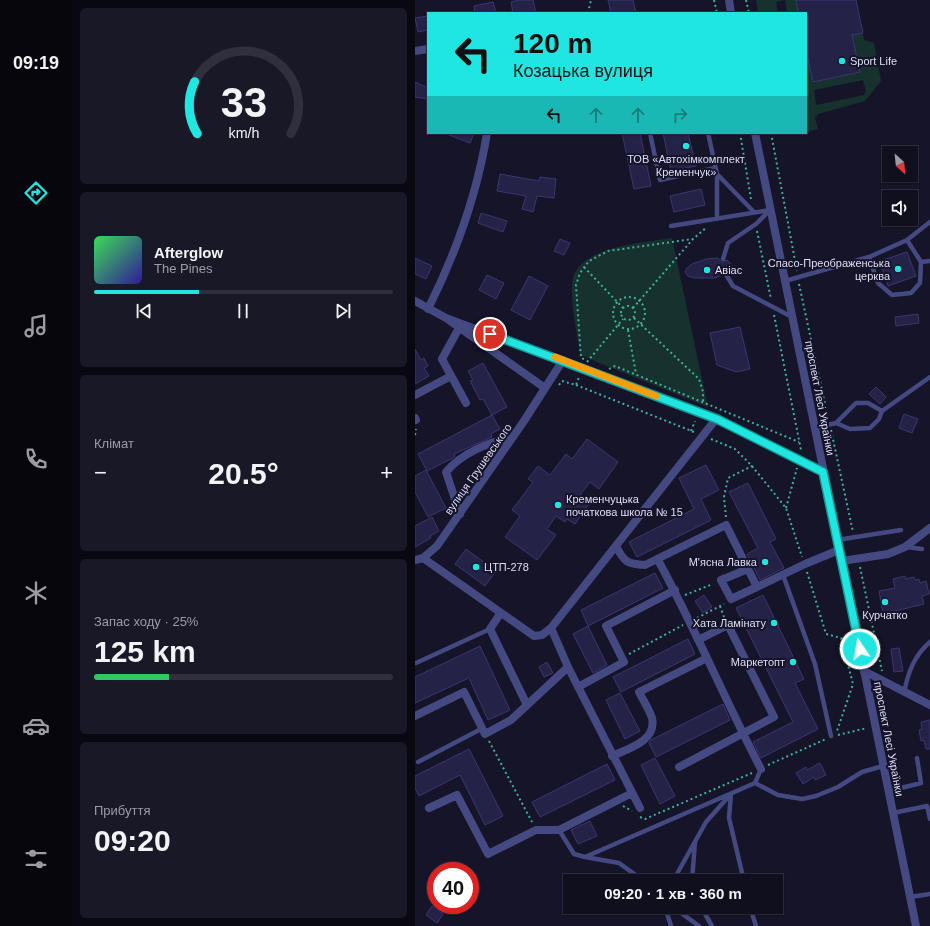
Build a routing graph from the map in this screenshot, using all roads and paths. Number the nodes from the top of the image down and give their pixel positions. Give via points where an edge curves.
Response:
1 (591, 0) edge
2 (714, 0) edge
3 (729, 0) edge
4 (746, 0) edge
5 (588, 12) edge
6 (717, 12) edge
7 (731, 12) edge
8 (749, 12) edge
9 (427, 49) edge
10 (415, 51) edge
11 (487, 134) edge
12 (650, 134) edge
13 (708, 134) edge
14 (740, 134) edge
15 (755, 134) edge
16 (771, 134) edge
17 (715, 168) junction
18 (717, 174) junction
19 (770, 210) junction
20 (754, 212) junction
21 (717, 219) junction
22 (930, 222) edge
23 (756, 224) junction
24 (671, 226) dead end
25 (693, 239) junction
26 (907, 240) junction
27 (869, 258) junction
28 (723, 259) dead end
29 (930, 261) edge
30 (921, 262) junction
31 (584, 266) junction
32 (725, 273) dead end
33 (798, 277) junction
34 (785, 281) junction
35 (415, 301) edge
36 (639, 301) junction
37 (617, 302) junction
38 (773, 307) junction
39 (623, 308) junction
40 (633, 308) junction
41 (428, 309) junction
42 (446, 318) junction
43 (634, 318) junction
44 (793, 318) junction
45 (623, 319) junction
46 (640, 325) junction
47 (617, 326) junction
48 (459, 328) junction
49 (628, 330) junction
50 (563, 360) junction
51 (588, 361) junction
52 (594, 364) dead end
53 (583, 368) junction
54 (607, 371) dead end
55 (636, 374) junction
56 (451, 376) junction
57 (930, 377) edge
58 (576, 385) dead end
59 (545, 388) junction
60 (415, 395) edge
61 (466, 403) dead end
62 (703, 403) junction
63 (883, 411) junction
64 (699, 412) junction
65 (717, 419) junction
66 (836, 423) junction
67 (830, 424) junction
68 (815, 428) junction
69 (704, 436) junction
70 (511, 439) junction
71 (799, 442) junction
72 (799, 460) junction
73 (752, 466) junction
74 (823, 472) junction
75 (786, 508) junction
76 (460, 514) junction
77 (726, 525) junction
78 (901, 530) dead end
79 (929, 530) edge
80 (854, 538) junction
81 (837, 540) junction
82 (616, 546) junction
83 (905, 547) junction
84 (923, 549) dead end
85 (839, 550) junction
86 (858, 558) junction
87 (419, 559) edge
88 (658, 560) junction
89 (841, 560) junction
90 (805, 564) junction
91 (748, 569) junction
92 (783, 575) junction
93 (721, 580) junction
94 (757, 587) junction
95 (677, 594) junction
96 (731, 599) junction
97 (720, 606) junction
98 (500, 614) junction
99 (690, 622) junction
100 (728, 625) junction
101 (551, 628) junction
102 (490, 629) junction
103 (697, 640) junction
104 (930, 642) edge
105 (622, 658) junction
106 (707, 658) junction
107 (416, 663) dead end
108 (568, 666) junction
109 (864, 671) junction
110 (884, 683) junction
111 (578, 687) junction
112 (904, 693) junction
113 (527, 705) junction
114 (930, 705) edge
115 (415, 716) edge
116 (875, 726) junction
117 (484, 731) junction
118 (743, 734) junction
119 (831, 736) joint
120 (612, 756) junction
121 (917, 758) dead end
122 (419, 762) dead end
123 (883, 766) junction
124 (679, 767) dead end
125 (761, 768) junction
126 (755, 782) junction
127 (889, 791) junction
128 (632, 793) junction
129 (731, 794) junction
130 (615, 801) junction
131 (429, 808) dead end
132 (637, 812) junction
133 (893, 813) junction
134 (930, 819) edge
135 (536, 830) junction
136 (559, 830) junction
137 (696, 840) junction
138 (585, 857) junction
139 (634, 874) edge
140 (677, 874) edge
141 (693, 874) edge
142 (742, 874) edge
143 (930, 894) edge
144 (910, 897) junction
145 (667, 914) edge
146 (683, 914) edge
147 (705, 914) edge
148 (752, 914) edge
149 (671, 926) edge
150 (699, 926) edge
151 (712, 926) edge
152 (756, 926) edge
153 (916, 926) edge

1 - 5 path
2 - 6 path
3 - 7 street
4 - 8 path
9 - 10 street
11 - 41 street via 471,206 448,269
12 - 17 lane via 660,180
13 - 17 lane
14 - 20 path
15 - 19 street, проспект Лесі Українки
16 - 33 path
17 - 18 lane
18 - 20 lane
18 - 21 lane
19 - 20 lane
19 - 23 lane
19 - 34 street, проспект Лесі Українки
20 - 21 lane
21 - 24 lane
21 - 25 path
22 - 26 lane
23 - 28 lane via 728,244
23 - 38 path
25 - 31 path via 607,251
25 - 36 path
26 - 27 lane
26 - 30 lane
27 - 30 lane via 878,283 892,295 911,292 920,283
27 - 33 lane
29 - 30 lane
31 - 37 path
31 - 51 path via 576,286 581,358
32 - 38 lane via 733,286
33 - 34 lane
33 - 67 path
34 - 44 street, проспект Лесі Українки
35 - 41 street
36 - 37 path via 627,297
36 - 40 path
36 - 46 path via 645,313
37 - 39 path
37 - 47 path via 613,307 612,316
38 - 44 lane
38 - 71 path
39 - 40 path
39 - 45 path
40 - 43 path via 636,314
41 - 42 street
42 - 48 street
42 - 50 street
43 - 45 path via 629,321
43 - 46 path
44 - 68 street, проспект Лесі Українки
45 - 47 path
46 - 49 path
46 - 62 path via 699,379
47 - 49 path
47 - 51 path
48 - 56 street via 442,359
48 - 59 street
49 - 55 path
50 - 53 street
50 - 59 street, вулиця Грушевського
51 - 52 path
51 - 53 path
53 - 64 street
54 - 55 path via 615,366
55 - 62 path
56 - 60 street
56 - 61 street
57 - 63 lane
58 - 69 path
59 - 70 street, вулиця Грушевського
62 - 64 path
62 - 71 path
63 - 66 lane via 870,428 851,429
63 - 66 lane via 868,403 856,403
64 - 65 street
65 - 69 street
65 - 72 street
66 - 67 lane
67 - 68 lane
67 - 80 path
68 - 74 street, проспект Лесі Українки
69 - 73 path via 735,449
69 - 82 street
70 - 76 street, вулиця Грушевського
70 - 76 street via 498,440 477,450 453,464 446,472
71 - 72 path
72 - 74 street
72 - 75 path
73 - 75 path
73 - 77 path via 728,478 724,497
74 - 81 street, проспект Лесі Українки
75 - 90 path
76 - 87 street, вулиця Грушевського via 437,546
77 - 88 street
77 - 91 street
78 - 80 lane
79 - 83 street
80 - 81 lane
81 - 85 street, проспект Лесі Українки
82 - 88 street via 623,560 633,564 645,565
82 - 101 street
83 - 84 lane
83 - 86 street via 888,554
85 - 89 street, проспект Лесі Українки
85 - 90 street
86 - 89 street
86 - 110 path
87 - 98 street
88 - 95 street
89 - 109 street, проспект Лесі Українки
90 - 92 street
90 - 116 path via 826,634 841,638 853,684 835,736
91 - 93 street
91 - 94 street
92 - 94 street
92 - 119 lane via 815,664
93 - 95 path
93 - 96 street
94 - 96 street
95 - 99 street
95 - 105 street via 606,626
96 - 97 path
97 - 99 path
97 - 100 path
98 - 101 street via 534,636 542,635
98 - 102 street
99 - 103 street
99 - 105 path
100 - 103 street
100 - 118 street via 774,717
101 - 108 street
102 - 107 lane
102 - 113 street
103 - 106 street
104 - 112 lane via 919,652 908,673
105 - 111 street via 624,662
106 - 118 street
106 - 120 street via 639,692 652,718 651,733 644,741
108 - 111 street
108 - 113 street
109 - 110 street
109 - 116 street, проспект Лесі Українки
110 - 112 street
111 - 120 street
112 - 114 street
113 - 117 street via 511,720
115 - 117 street via 464,692
116 - 123 street, проспект Лесі Українки
117 - 122 lane
117 - 135 path
118 - 124 street
118 - 125 street
119 - 125 path
120 - 128 street
121 - 127 lane via 921,783
123 - 126 lane via 862,772 839,787 816,796 802,798 778,795
123 - 127 street, проспект Лесі Українки
125 - 126 lane
125 - 132 path via 645,819
126 - 129 lane
127 - 133 street, проспект Лесі Українки
128 - 130 street
128 - 132 street
129 - 137 lane via 706,822
129 - 138 lane
129 - 142 lane via 729,818
130 - 132 path
130 - 136 street
131 - 135 street via 457,795 489,854
133 - 134 lane via 927,806
133 - 144 street, проспект Лесі Українки
135 - 136 street
136 - 138 lane via 574,854
137 - 140 lane
137 - 141 lane
138 - 139 lane via 619,863
143 - 144 lane
144 - 153 street, проспект Лесі Українки
145 - 149 lane
146 - 150 lane
147 - 151 lane
148 - 152 lane

